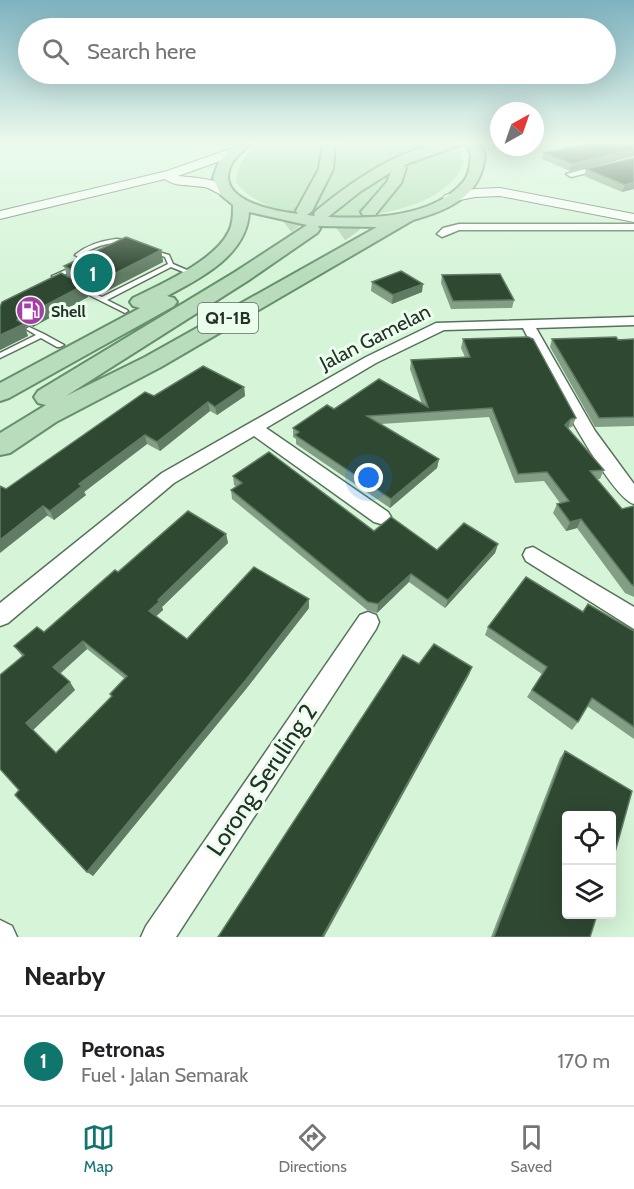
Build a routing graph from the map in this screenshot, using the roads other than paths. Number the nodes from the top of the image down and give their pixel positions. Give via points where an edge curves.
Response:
1 (123, 186) edge
2 (212, 186) edge
3 (227, 186) edge
4 (321, 186) edge
5 (339, 186) edge
6 (356, 186) edge
7 (392, 186) edge
8 (466, 186) edge
9 (500, 186) edge
10 (516, 194) junction
11 (233, 198) junction
12 (450, 198) junction
13 (369, 212) tunnel mouth
14 (0, 215) edge
15 (407, 217) junction
16 (312, 218) junction
17 (634, 218) edge
18 (286, 225) tunnel mouth
19 (634, 227) edge
20 (340, 233) tunnel mouth
21 (442, 234) dead end
22 (136, 244) edge
23 (146, 248) edge
24 (171, 265) junction
25 (193, 274) junction
26 (104, 299) junction
27 (125, 311) junction
28 (634, 321) edge
29 (527, 323) junction
30 (29, 329) edge
31 (42, 335) junction
32 (60, 345) junction
33 (0, 356) edge
34 (0, 377) edge
35 (0, 393) edge
36 (47, 416) junction
37 (0, 426) edge
38 (254, 428) junction
39 (0, 446) edge
40 (634, 497) edge
41 (381, 517) dead end
42 (534, 555) dead end
43 (0, 616) edge
44 (634, 619) edge
45 (368, 622) dead end
46 (157, 937) edge

1 - 14 main road
2 - 11 main road
3 - 11 main road
4 - 16 main road
5 - 16 main road
6 - 16 main road
7 - 13 main road
8 - 12 main road
9 - 10 main road
10 - 12 main road via 487,192
10 - 17 main road
11 - 15 main road via 282,216 314,221 369,223
11 - 25 main road via 239,227 235,237
12 - 15 main road
15 - 36 main road, Q1-1B via 153,362
16 - 37 main road via 242,276
18 - 35 main road via 246,259
19 - 21 street via 459,227
20 - 36 main road
22 - 26 lane via 108,241 78,255 86,260 83,264 55,276
23 - 24 lane via 167,256
24 - 25 lane
24 - 26 lane
25 - 27 main road
26 - 27 lane
27 - 32 main road
28 - 29 street, Jalan Gamelan
29 - 38 street, Jalan Gamelan via 441,326 371,360
29 - 40 street via 582,426
30 - 31 lane
31 - 32 lane
31 - 33 lane
32 - 34 main road
36 - 39 main road, Q1-1B
38 - 41 street
38 - 43 street, Jalan Gamelan via 168,478
42 - 44 street
45 - 46 street, Lorong Seruling 2

